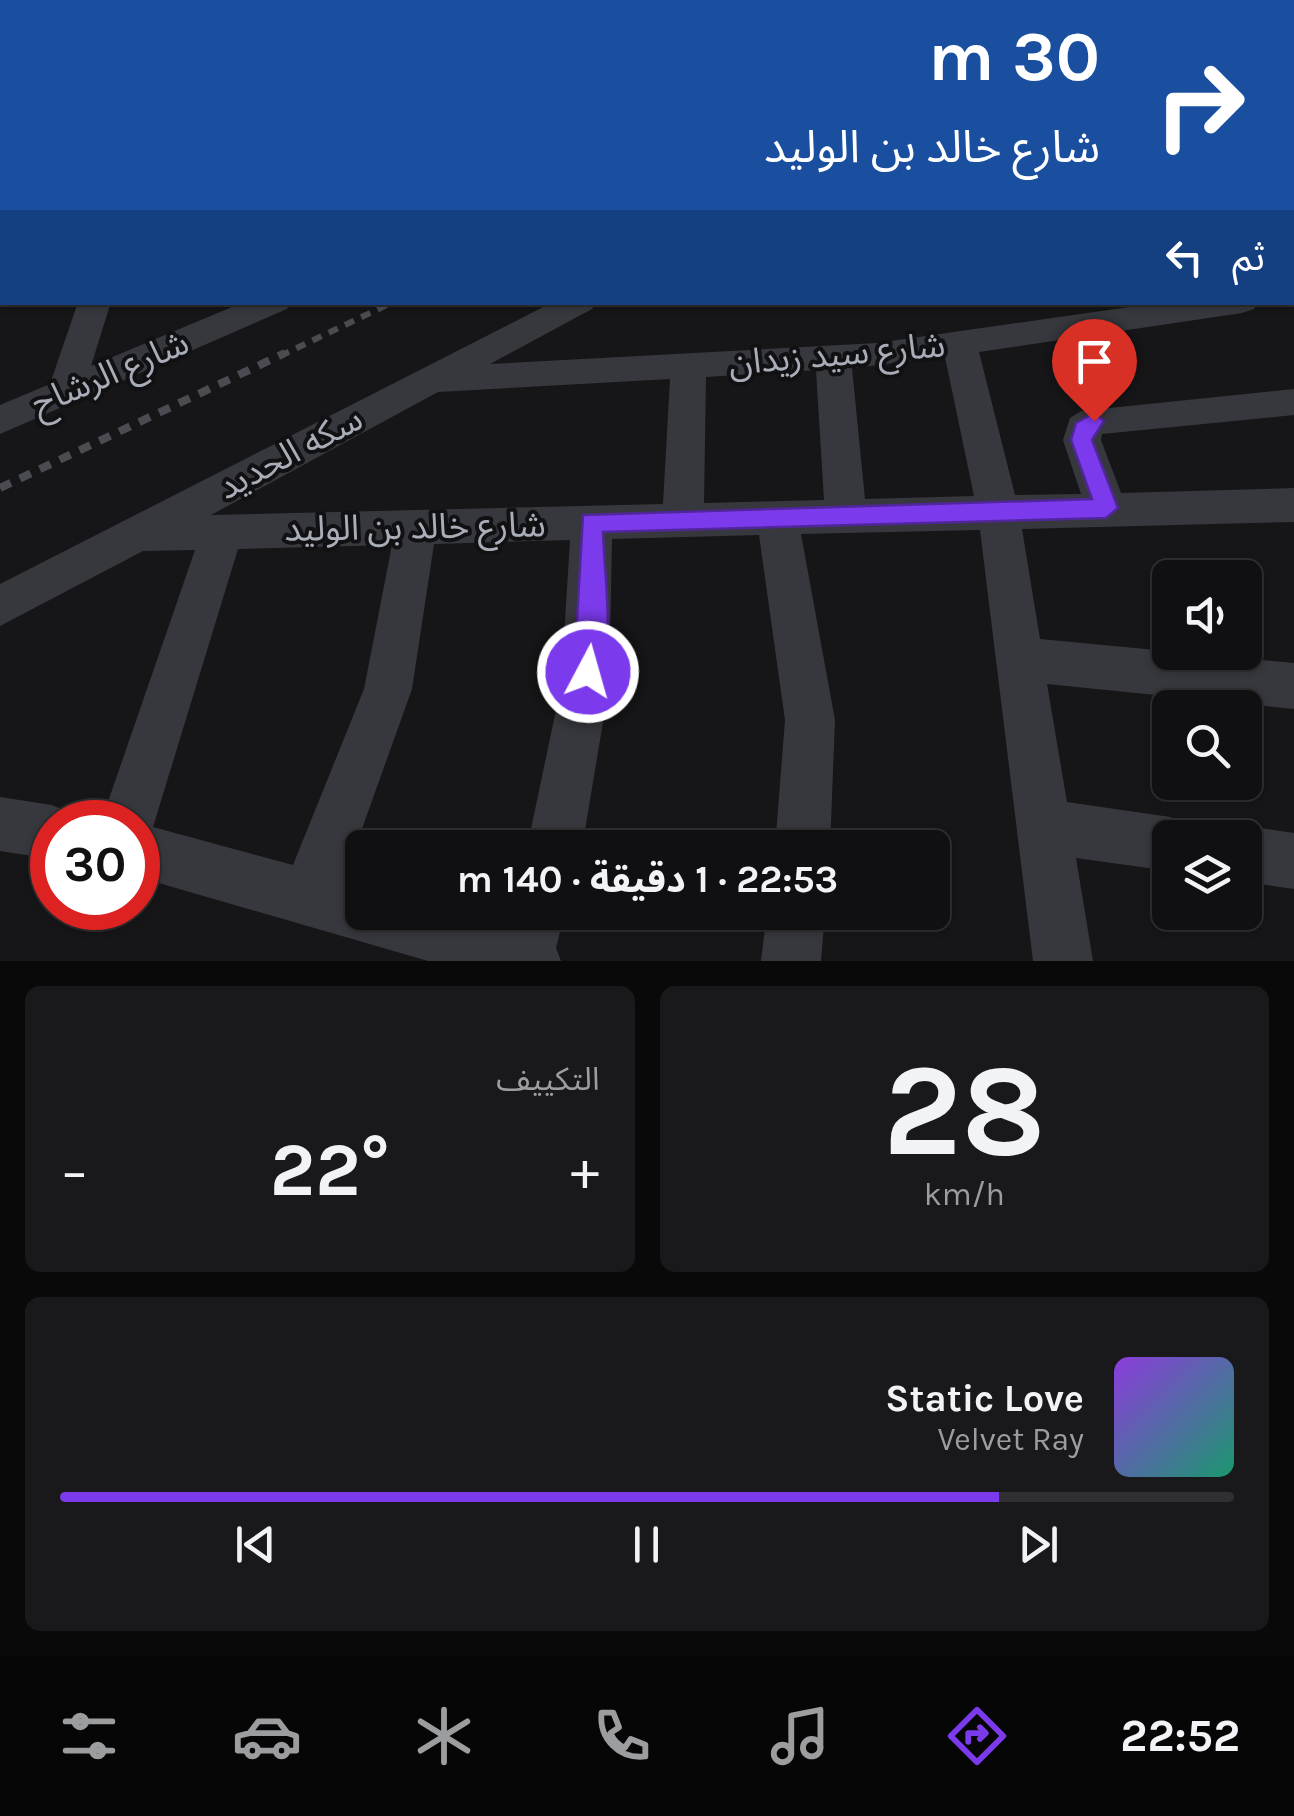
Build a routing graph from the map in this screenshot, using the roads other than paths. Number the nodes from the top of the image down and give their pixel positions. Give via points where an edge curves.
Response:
1 (94, 305) edge
2 (266, 305) edge
3 (574, 305) edge
4 (1200, 305) edge
5 (1101, 312) edge
6 (960, 345) junction
7 (834, 358) junction
8 (688, 366) junction
9 (430, 380) junction
10 (65, 393) junction
11 (1294, 402) edge
12 (0, 420) edge
13 (1294, 505) edge
14 (1106, 508) junction
15 (998, 511) junction
16 (846, 515) junction
17 (776, 517) junction
18 (683, 520) junction
19 (591, 522) junction
20 (416, 527) junction
21 (222, 532) junction
22 (136, 534) junction
23 (0, 606) edge
24 (1020, 659) junction
25 (1294, 686) edge
26 (135, 800) edge
27 (0, 824) edge
28 (1044, 826) junction
29 (30, 829) edge
30 (559, 830) edge
31 (803, 830) edge
32 (1152, 841) edge
33 (160, 856) edge
34 (1262, 856) edge
35 (1294, 861) edge
36 (309, 898) junction
37 (795, 930) edge
38 (530, 944) edge
39 (792, 961) edge
40 (1064, 961) edge

1 - 10 street
2 - 10 street, شارع الرشاح
3 - 9 street, سكه الحديد
4 - 5 street, شارع سيد زيدان
5 - 6 street, شارع سيد زيدان
6 - 7 street, شارع سيد زيدان
6 - 15 street
7 - 8 street, شارع سيد زيدان
7 - 16 street
8 - 9 street, شارع سيد زيدان
8 - 18 street
9 - 22 street, سكه الحديد
10 - 12 street, شارع الرشاح
11 - 14 street via 1094,421 1083,428 1082,440
13 - 14 street, شارع خالد بن الوليد
14 - 15 street, شارع خالد بن الوليد
15 - 16 street, شارع خالد بن الوليد
15 - 24 street
16 - 17 street, شارع خالد بن الوليد
17 - 18 street, شارع خالد بن الوليد
17 - 31 street via 810,720
18 - 19 street, شارع خالد بن الوليد
19 - 20 street, شارع خالد بن الوليد
19 - 30 street via 593,636 573,779
20 - 21 street, شارع خالد بن الوليد
20 - 36 street via 388,689
21 - 22 street, شارع خالد بن الوليد
21 - 26 street
22 - 23 street, سكه الحديد
24 - 25 street
24 - 28 street
27 - 29 street
28 - 32 street
28 - 40 street
33 - 36 street
34 - 35 street
36 - 38 street
37 - 39 street

